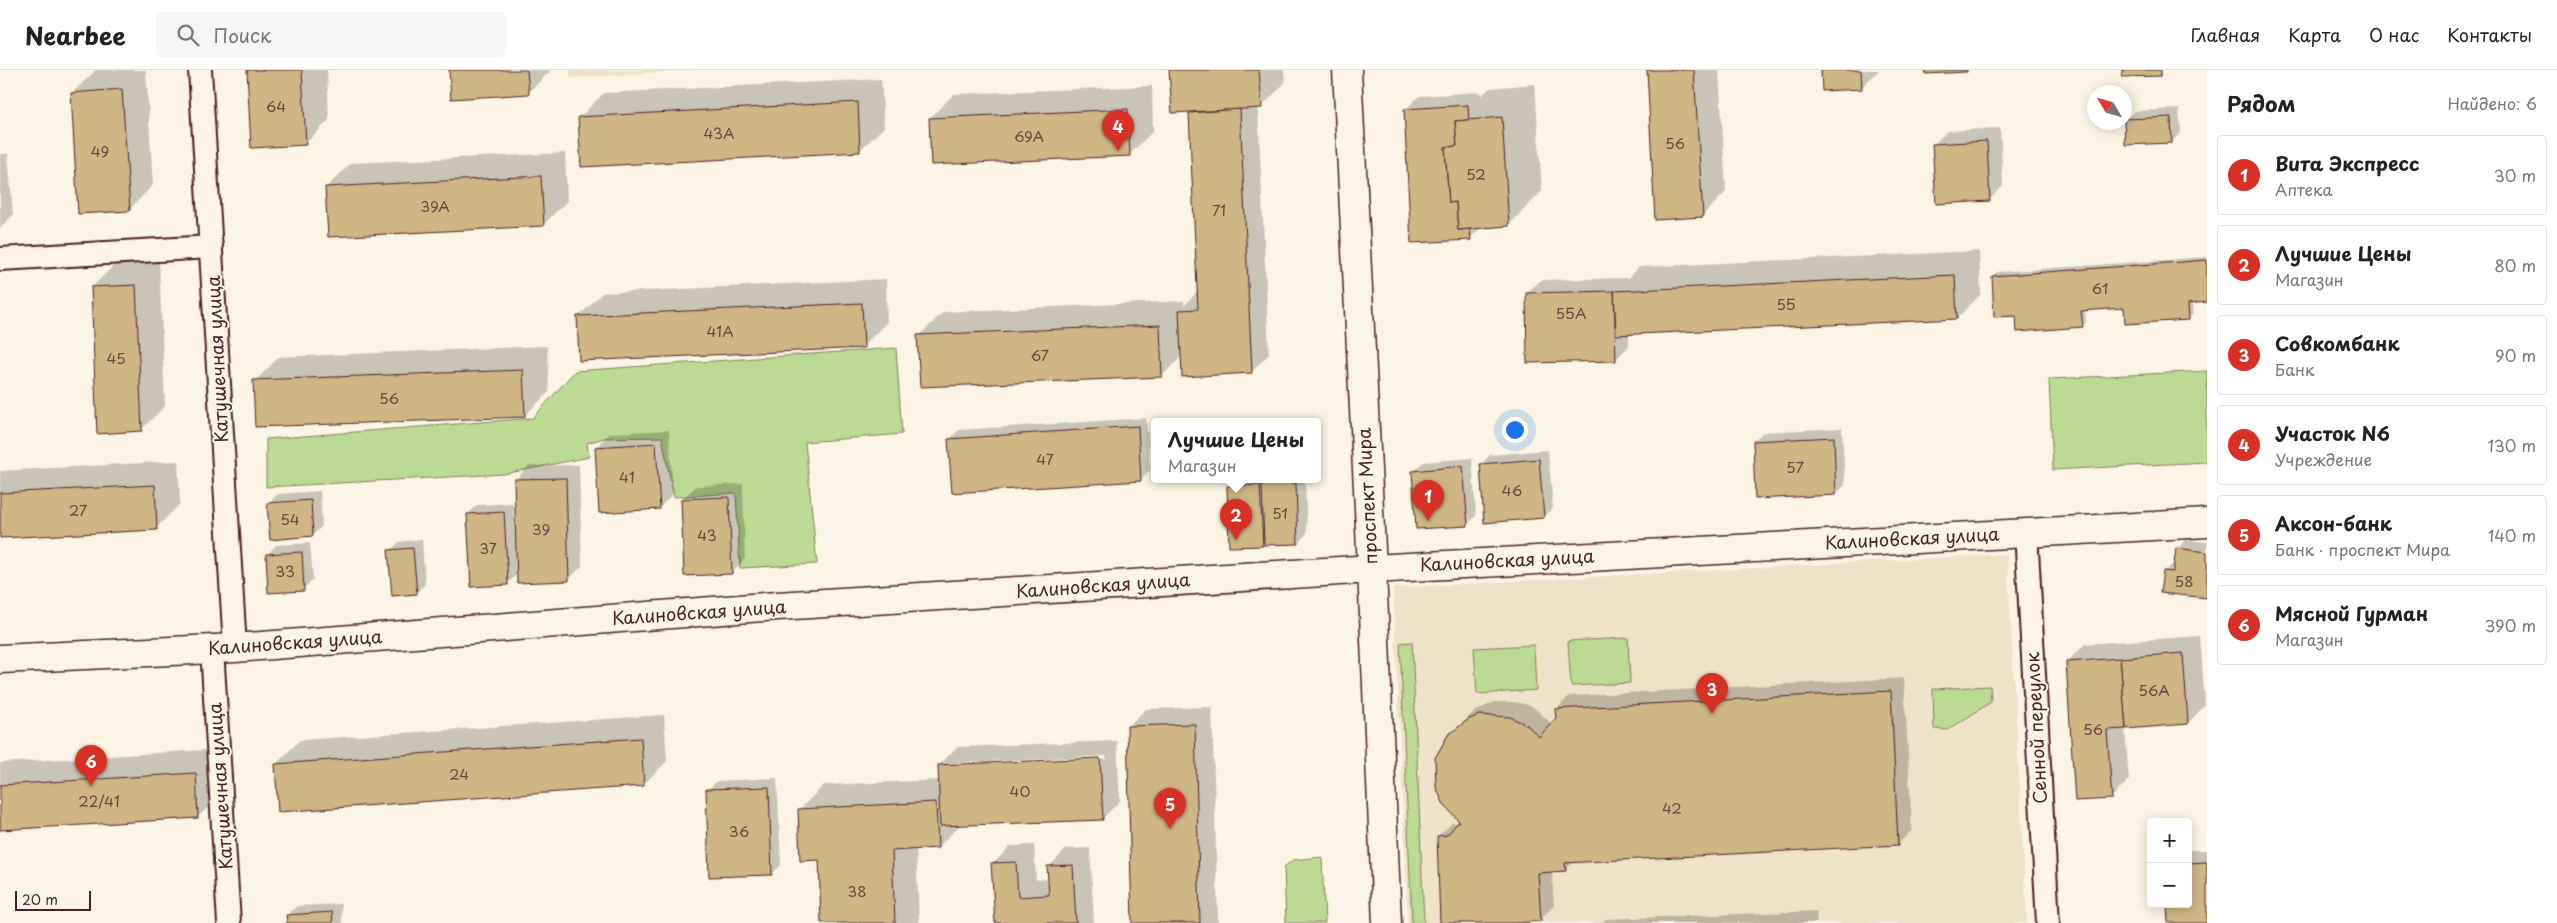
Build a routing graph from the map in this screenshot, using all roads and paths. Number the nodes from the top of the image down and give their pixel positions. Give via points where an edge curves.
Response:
1 (200, 70) edge
2 (1347, 70) edge
3 (211, 248) junction
4 (0, 260) edge
5 (2207, 523) edge
6 (2026, 532) junction
7 (1372, 569) junction
8 (224, 649) junction
9 (0, 659) edge
10 (229, 923) edge
11 (1388, 923) edge
12 (2048, 923) edge

1 - 3 street, Катушечная улица
2 - 7 main road, проспект Мира
3 - 4 street
3 - 8 street, Катушечная улица
5 - 6 main road, Калиновская улица
6 - 7 main road, Калиновская улица
6 - 12 street, Сенной переулок
7 - 8 main road, Калиновская улица via 777,606
7 - 11 main road, проспект Мира
8 - 9 main road, Калиновская улица
8 - 10 street, Катушечная улица

